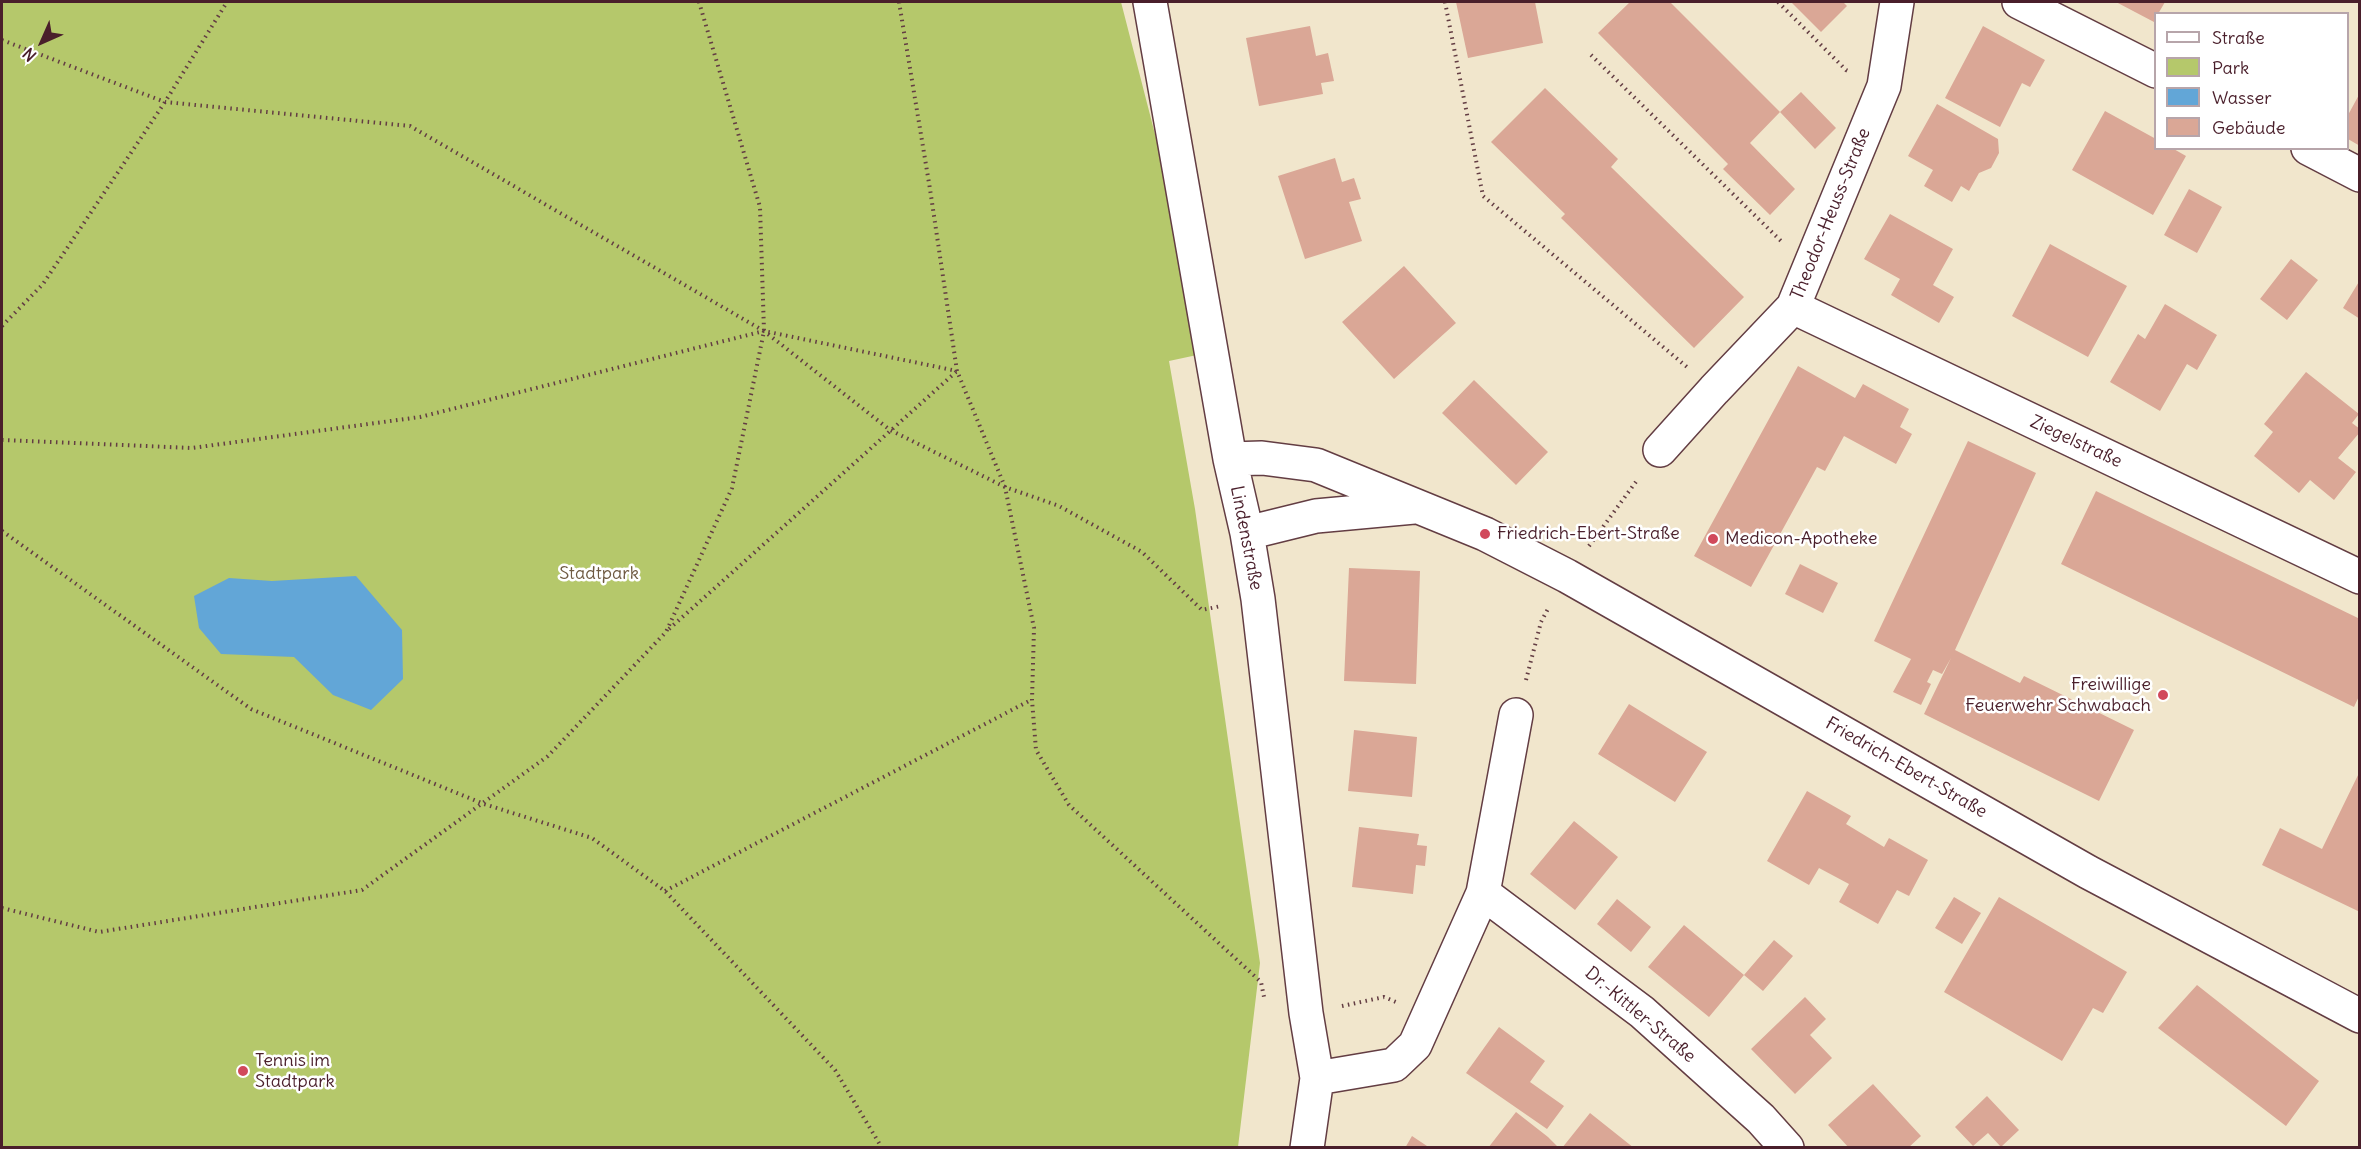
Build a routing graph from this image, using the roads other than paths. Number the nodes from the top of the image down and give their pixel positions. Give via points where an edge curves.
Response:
1 (1150, 2) edge
2 (1897, 2) edge
3 (2019, 2) edge
4 (2154, 70) edge
5 (2312, 150) edge
6 (2360, 175) edge
7 (1793, 307) junction
8 (1660, 450) dead end
9 (1230, 459) junction
10 (1419, 507) junction
11 (1247, 533) junction
12 (2360, 577) edge
13 (1516, 715) dead end
14 (1483, 893) junction
15 (2360, 1016) edge
16 (1317, 1078) junction
17 (1307, 1148) edge
18 (1787, 1148) edge

1 - 9 street, Lindenstraße
2 - 7 street, Theodor-Heuss-Straße via 1884,86
3 - 4 street
5 - 6 street
7 - 8 street, Theodor-Heuss-Straße
7 - 12 street, Ziegelstraße
9 - 10 street, Friedrich-Ebert-Straße via 1262,458 1316,465
9 - 11 street, Lindenstraße
10 - 11 street, Friedrich-Ebert-Straße via 1316,516
10 - 15 street, Friedrich-Ebert-Straße via 1485,534 1566,576 2088,872
11 - 16 street, Lindenstraße
13 - 14 street
14 - 16 street via 1415,1045 1394,1065
14 - 18 street, Dr.-Kittler-Straße via 1642,1012 1761,1119
16 - 17 street, Lindenstraße

